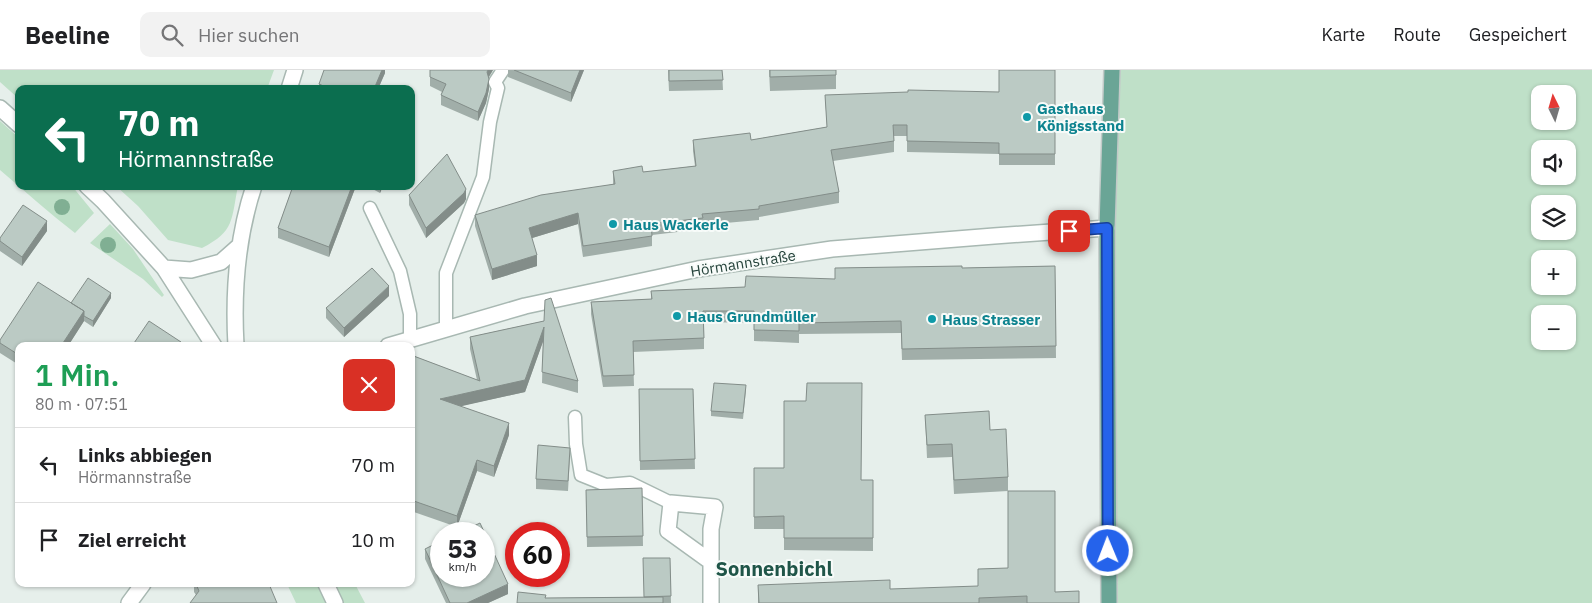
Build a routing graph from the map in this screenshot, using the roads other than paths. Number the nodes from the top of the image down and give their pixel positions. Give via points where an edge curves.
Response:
1 (295, 70) edge
2 (504, 70) edge
3 (1112, 70) edge
4 (289, 85) edge
5 (0, 108) edge
6 (15, 121) edge
7 (91, 190) edge
8 (253, 190) edge
9 (370, 208) dead end
10 (1107, 228) junction
11 (239, 246) junction
12 (164, 268) junction
13 (446, 328) junction
14 (410, 339) junction
15 (211, 342) edge
16 (236, 342) edge
17 (401, 342) edge
18 (575, 417) dead end
19 (671, 503) junction
20 (711, 562) junction
21 (141, 587) edge
22 (327, 587) edge
23 (128, 603) edge
24 (335, 603) edge
25 (711, 603) edge
26 (1108, 603) edge

1 - 4 street
2 - 13 lane via 496,82 498,88 483,177 446,273
3 - 10 main road
5 - 6 street
7 - 12 street
8 - 11 street
9 - 14 lane via 400,271 410,314
10 - 13 street, Hörmannstraße via 832,249 698,269 525,306
10 - 26 main road
11 - 12 street via 222,262 192,270
11 - 16 street via 234,313
12 - 15 street
13 - 14 street, Hörmannstraße
14 - 17 street, Hörmannstraße
18 - 19 lane via 581,475 606,484 630,483
19 - 20 street via 668,531
19 - 20 street via 715,507
20 - 25 street
21 - 23 street
22 - 24 street

